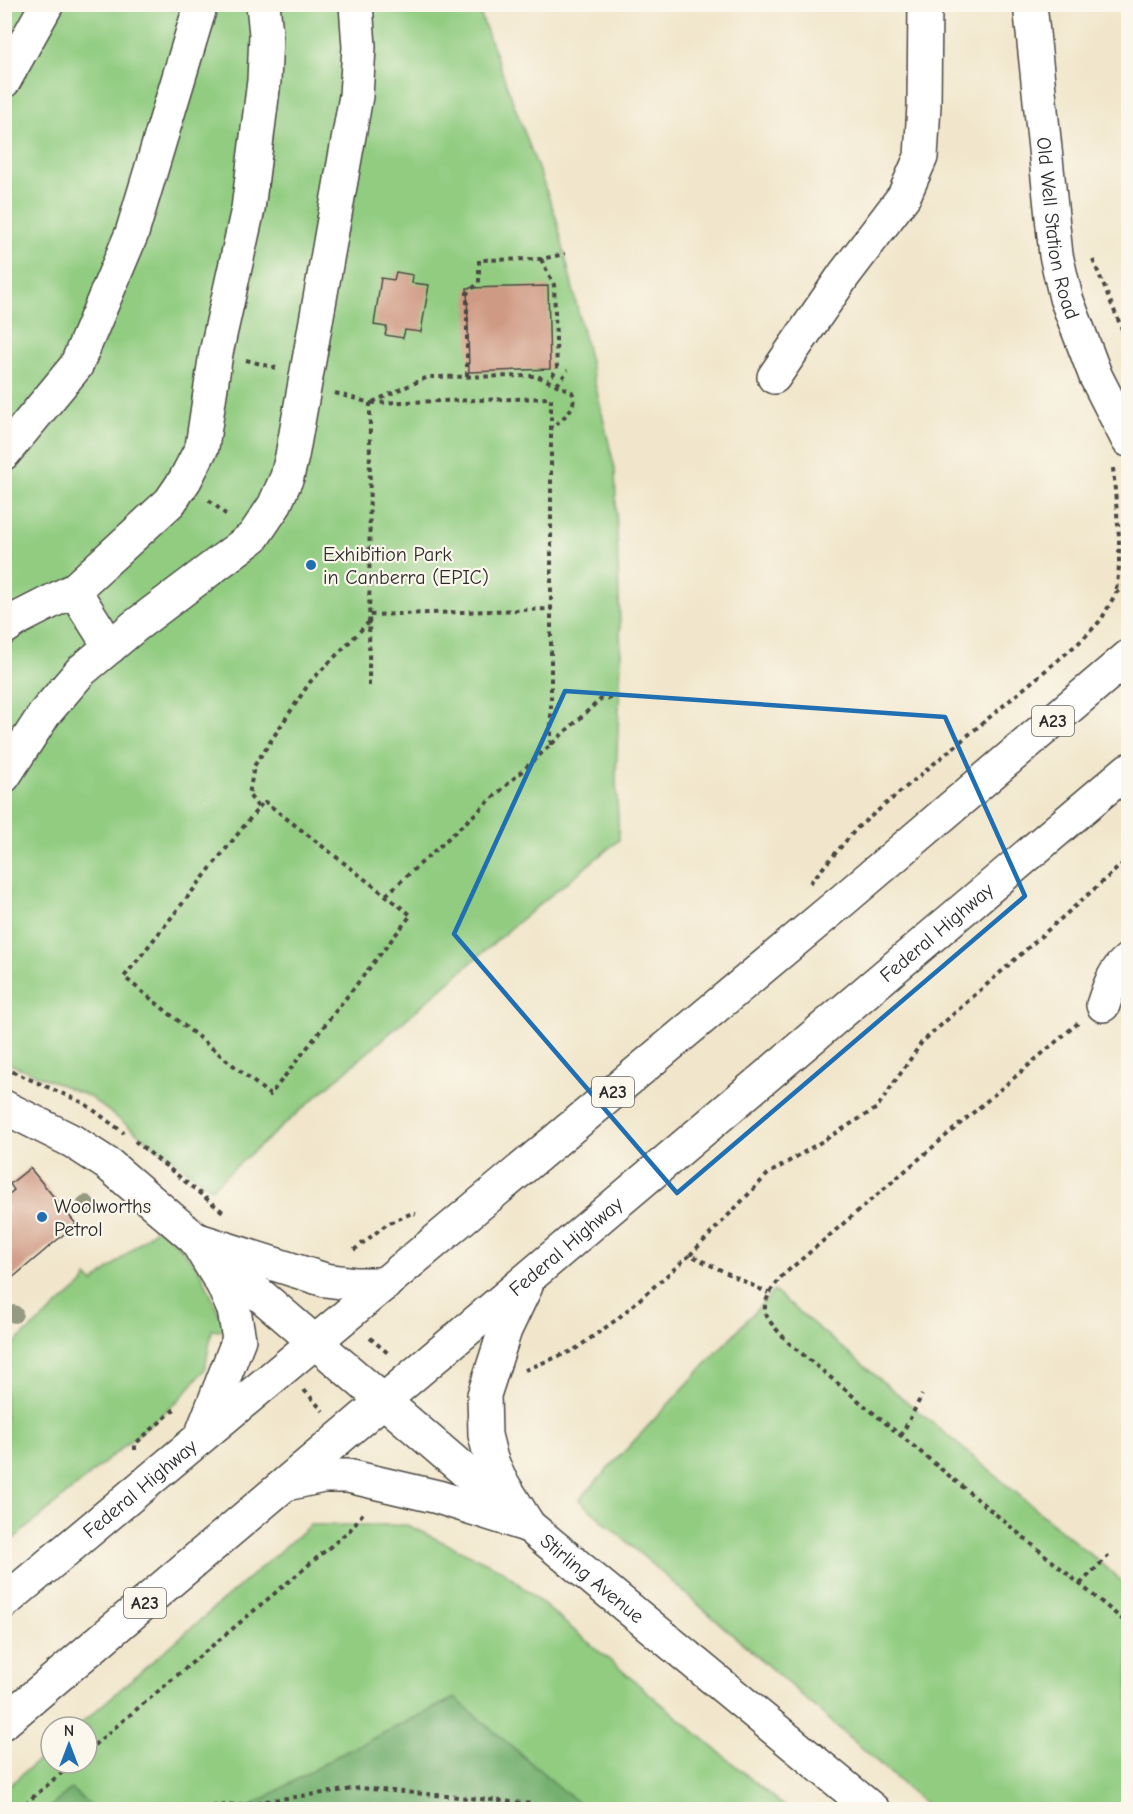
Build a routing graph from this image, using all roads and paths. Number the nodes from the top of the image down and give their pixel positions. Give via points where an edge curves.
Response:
1 (47, 4) edge
2 (201, 4) edge
3 (263, 4) edge
4 (356, 4) edge
5 (925, 4) edge
6 (1030, 4) edge
7 (4, 81) edge
8 (565, 254) dead end
9 (541, 259) junction
10 (216, 353) junction
11 (568, 370) dead end
12 (467, 376) junction
13 (774, 377) dead end
14 (305, 378) junction
15 (548, 381) junction
16 (557, 385) junction
17 (370, 403) junction
18 (1120, 403) edge
19 (551, 429) junction
20 (1128, 440) edge
21 (4, 453) edge
22 (1128, 583) edge
23 (74, 590) junction
24 (1116, 593) junction
25 (552, 609) junction
26 (370, 615) junction
27 (370, 622) junction
28 (4, 628) edge
29 (110, 647) junction
30 (1128, 657) edge
31 (369, 689) dead end
32 (616, 698) dead end
33 (550, 745) junction
34 (1128, 770) edge
35 (4, 776) edge
36 (258, 807) junction
37 (1128, 859) edge
38 (807, 887) dead end
39 (386, 895) junction
40 (1128, 960) edge
41 (1103, 1005) joint
42 (4, 1068) edge
43 (4, 1107) edge
44 (224, 1213) dead end
45 (465, 1216) junction
46 (195, 1239) junction
47 (352, 1252) dead end
48 (690, 1255) junction
49 (530, 1276) junction
50 (385, 1284) junction
51 (768, 1293) junction
52 (345, 1317) junction
53 (315, 1342) junction
54 (284, 1369) junction
55 (523, 1371) dead end
56 (413, 1375) junction
57 (922, 1395) dead end
58 (383, 1401) junction
59 (179, 1405) dead end
60 (344, 1434) junction
61 (901, 1436) junction
62 (200, 1438) junction
63 (376, 1483) junction
64 (285, 1484) junction
65 (135, 1493) junction
66 (529, 1526) junction
67 (1110, 1554) dead end
68 (1080, 1584) junction
69 (4, 1602) edge
70 (1128, 1624) edge
71 (4, 1722) edge
72 (99, 1741) edge
73 (59, 1775) edge
74 (18, 1809) edge
75 (149, 1809) edge
76 (542, 1809) edge
77 (873, 1809) edge

1 - 7 main road
2 - 21 main road via 132,233 76,366
3 - 10 main road via 264,81 248,209
4 - 14 main road via 356,96
5 - 13 main road via 921,157 904,196 844,274
6 - 18 main road, Old Well Station Road via 1056,255 1066,298 1096,377
8 - 9 path
9 - 12 path via 479,260 479,283 467,293
9 - 15 path via 554,285 557,369
10 - 14 path
10 - 23 main road via 202,447 186,480 170,502
11 - 16 path
12 - 15 path via 537,376
12 - 17 path via 428,377
14 - 17 path via 339,395
14 - 29 main road via 287,477 253,537
15 - 16 path
16 - 19 path via 572,392 575,400
17 - 19 path via 551,398
17 - 26 path
18 - 20 main road, Old Well Station Road
18 - 24 path via 1113,481 1119,536
19 - 25 path
22 - 24 path
23 - 28 main road
23 - 29 main road
24 - 38 path via 1101,620 1082,640 857,828
25 - 26 path
25 - 33 path
26 - 27 path
27 - 31 path
27 - 36 path via 310,682 254,766 249,795
29 - 35 main road via 81,671 45,713
30 - 45 main road, Federal Highway / A23
32 - 33 path via 601,699
33 - 39 path
34 - 49 main road, Federal Highway / A23
36 - 39 path via 264,801
36 - 39 path via 124,977 270,1095 411,915
37 - 48 path via 922,1042 876,1108 768,1174
40 - 41 main road via 1110,983
41 - 51 path via 782,1276
42 - 44 path via 84,1103
43 - 46 main road, Stirling Avenue via 72,1140 110,1165
45 - 47 path via 412,1214 387,1224
45 - 50 main road, Federal Highway / A23
46 - 50 main road via 325,1280
46 - 53 main road, Stirling Avenue
46 - 62 main road via 234,1310 238,1339
48 - 51 path
48 - 55 path via 616,1320 574,1350
49 - 56 main road, Federal Highway / A23
49 - 66 main road via 505,1330 484,1395 485,1435 491,1459
50 - 52 main road, Federal Highway / A23
51 - 61 path via 764,1308 768,1321
52 - 53 main road, Federal Highway / A23
52 - 56 path
53 - 54 main road, Federal Highway / A23
53 - 58 main road, Stirling Avenue
54 - 60 path
54 - 62 main road, Federal Highway / A23
56 - 58 main road, Federal Highway / A23
57 - 61 path
58 - 60 main road, Federal Highway / A23
58 - 66 main road, Stirling Avenue
59 - 65 path via 135,1444
60 - 64 main road, Federal Highway / A23
61 - 68 path
62 - 65 main road, Federal Highway / A23
63 - 64 main road via 348,1476 323,1476
63 - 66 main road via 438,1497
63 - 72 path via 374,1497 350,1530
64 - 71 main road, Federal Highway / A23
65 - 69 main road, Federal Highway / A23
66 - 77 main road, Stirling Avenue
67 - 68 path
68 - 70 path
73 - 74 path
75 - 76 path via 244,1804 360,1788 534,1804

